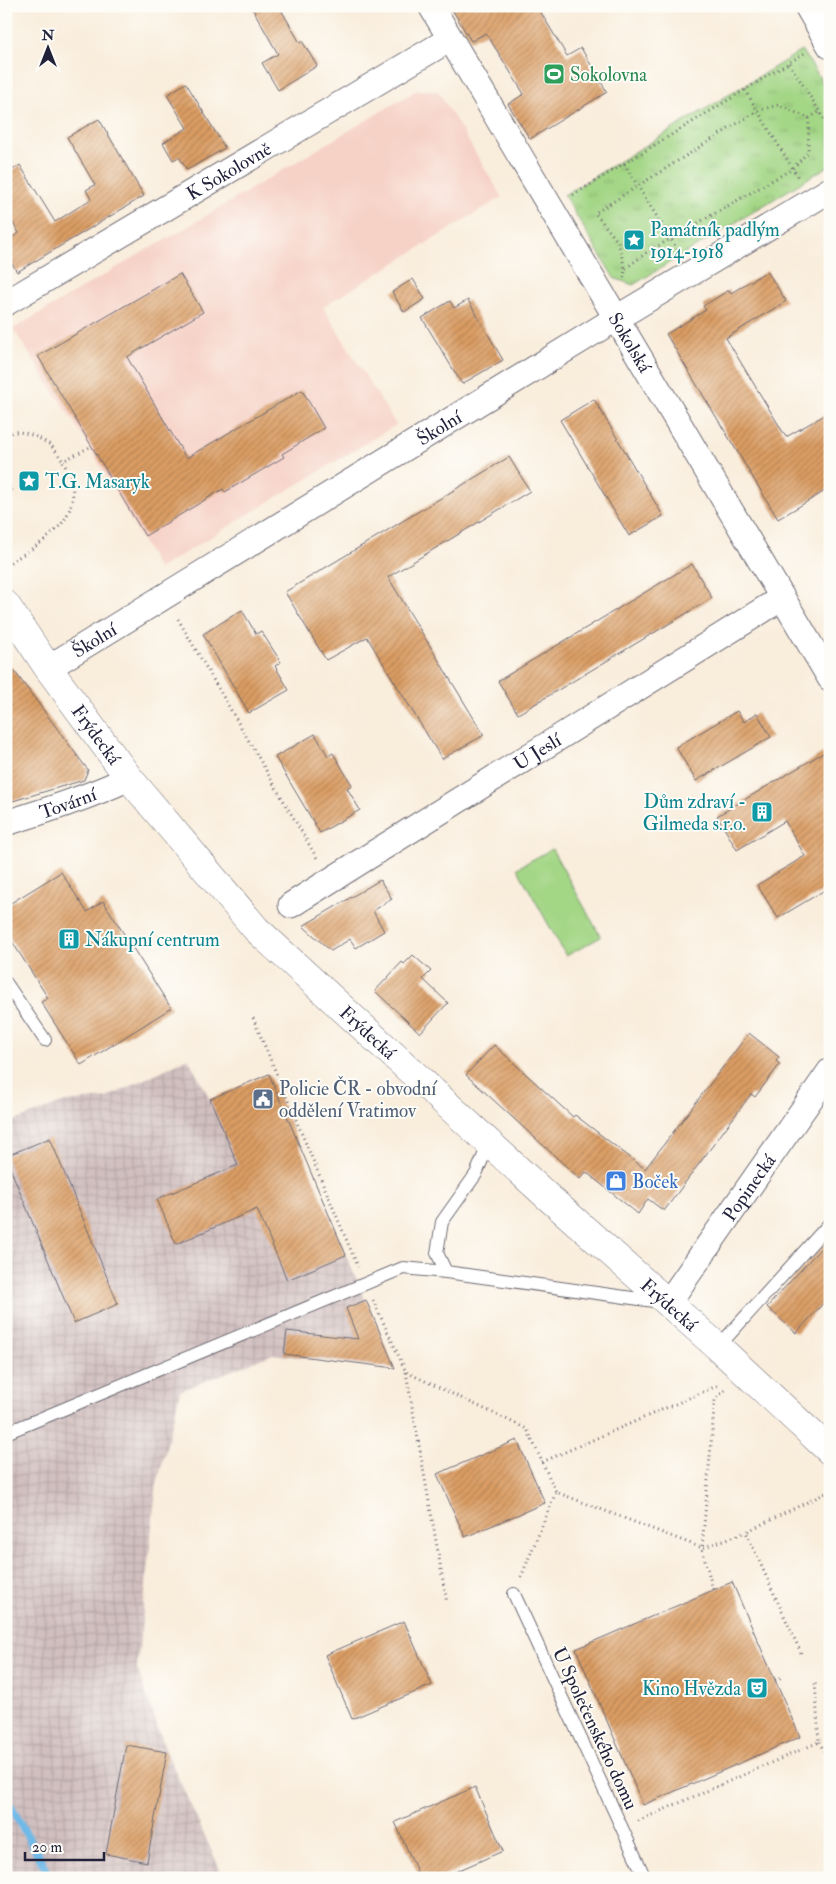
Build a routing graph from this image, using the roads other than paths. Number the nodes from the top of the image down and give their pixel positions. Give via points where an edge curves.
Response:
1 (431, 6) edge
2 (807, 6) edge
3 (450, 39) junction
4 (828, 43) edge
5 (830, 190) edge
6 (6, 303) edge
7 (615, 319) junction
8 (782, 598) junction
9 (6, 605) edge
10 (48, 668) junction
11 (830, 678) edge
12 (128, 778) junction
13 (6, 823) edge
14 (292, 905) dead end
15 (6, 983) edge
16 (44, 1040) dead end
17 (830, 1071) edge
18 (489, 1143) junction
19 (830, 1223) edge
20 (446, 1272) junction
21 (668, 1303) junction
22 (718, 1347) junction
23 (6, 1433) edge
24 (830, 1451) edge
25 (514, 1594) road end
26 (645, 1878) edge

1 - 3 street, Sokolská
2 - 4 street
3 - 6 street, K Sokolovně
3 - 7 street, Sokolská
5 - 7 street, Školní
7 - 8 street, Sokolská
7 - 10 street, Školní
8 - 11 street, Sokolská
8 - 14 street, U Jeslí
9 - 10 main road, Frýdecká
10 - 12 main road, Frýdecká
12 - 13 street, Tovární via 73,802
12 - 18 main road, Frýdecká via 256,929
15 - 16 lane
17 - 21 street, Popinecká
18 - 20 lane via 476,1174 442,1222 437,1253
18 - 21 main road, Frýdecká
19 - 22 lane
20 - 21 lane
20 - 23 lane via 403,1268
21 - 22 main road, Frýdecká
22 - 24 main road, Frýdecká
25 - 26 lane, U Společenského domu

